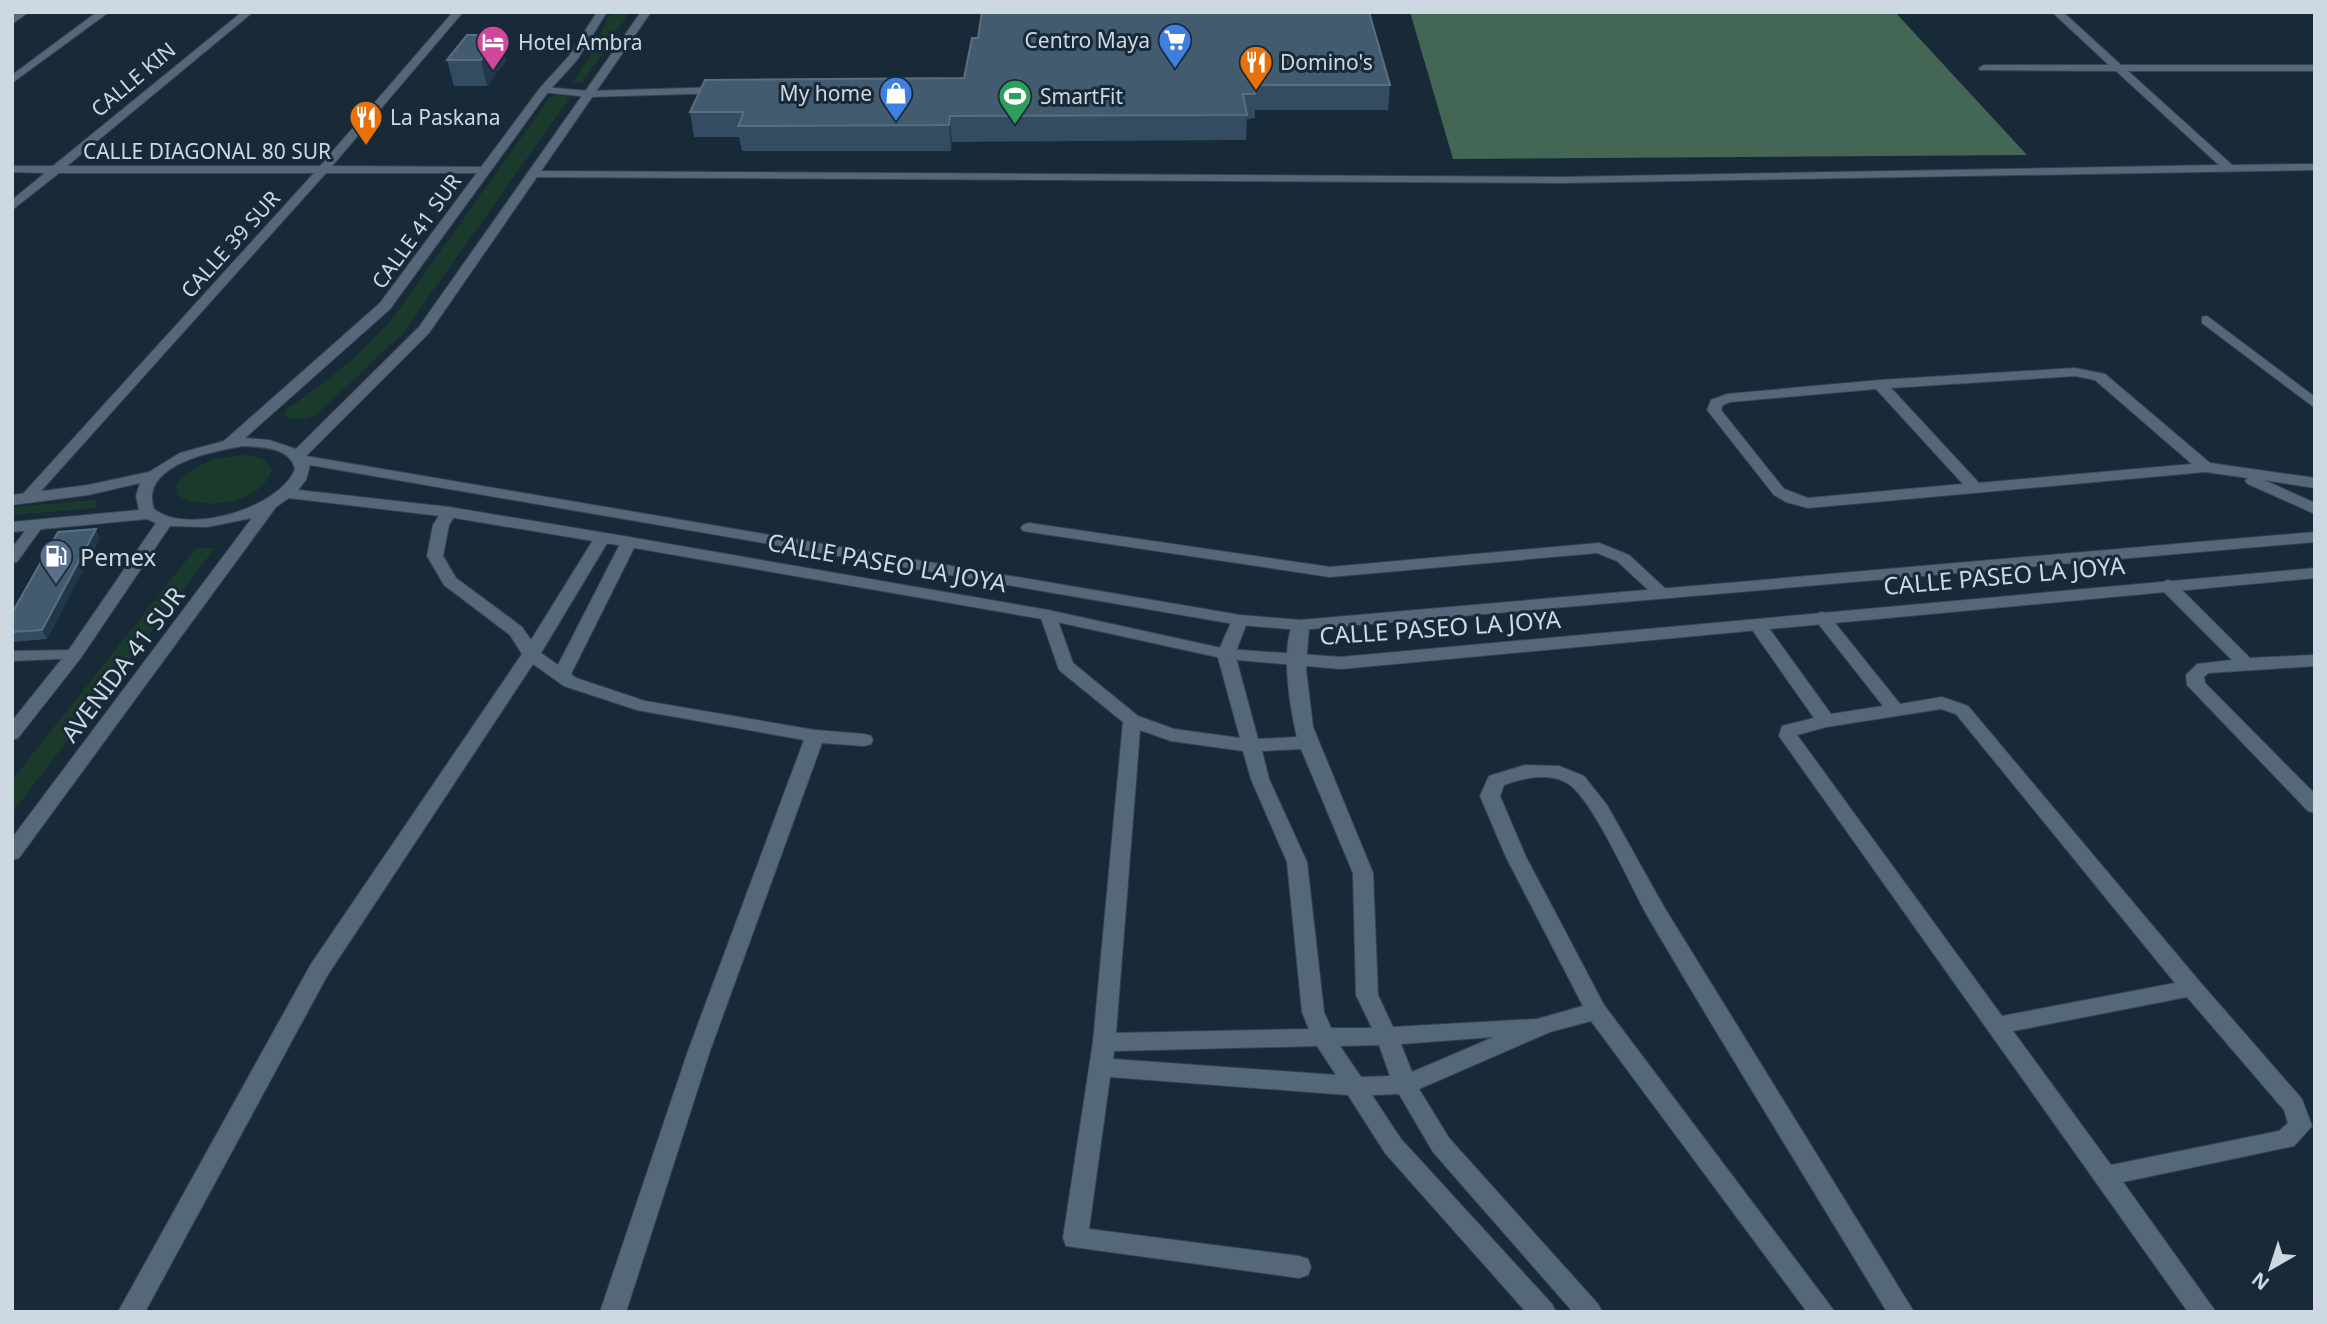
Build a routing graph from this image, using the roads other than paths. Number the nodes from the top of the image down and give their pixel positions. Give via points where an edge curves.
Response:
1 (24, 12) edge
2 (104, 12) edge
3 (248, 12) edge
4 (458, 12) edge
5 (602, 12) edge
6 (646, 12) edge
7 (2057, 12) edge
8 (12, 21) edge
9 (1984, 68) dead end
10 (2118, 68) junction
11 (2315, 68) edge
12 (12, 80) edge
13 (727, 82) edge
14 (592, 89) junction
15 (544, 90) junction
16 (738, 90) edge
17 (2315, 167) edge
18 (2229, 168) junction
19 (12, 169) edge
20 (55, 169) junction
21 (485, 170) junction
22 (322, 171) junction
23 (532, 174) junction
24 (12, 206) edge
25 (2207, 320) dead end
26 (1880, 384) junction
27 (2315, 404) edge
28 (229, 444) junction
29 (299, 457) junction
30 (2205, 467) junction
31 (2237, 473) junction
32 (154, 475) junction
33 (2315, 483) edge
34 (1974, 487) junction
35 (279, 498) junction
36 (20, 499) edge
37 (2315, 509) edge
38 (449, 512) junction
39 (158, 517) junction
40 (36, 526) junction
41 (12, 527) edge
42 (1030, 528) dead end
43 (2315, 537) edge
44 (601, 540) junction
45 (629, 542) junction
46 (12, 559) edge
47 (2315, 573) edge
48 (2167, 585) junction
49 (1662, 593) junction
50 (1048, 615) junction
51 (1821, 617) junction
52 (1240, 620) junction
53 (1757, 624) junction
54 (1300, 625) junction
55 (531, 654) junction
56 (1226, 654) junction
57 (74, 655) junction
58 (12, 656) edge
59 (2315, 660) edge
60 (1294, 661) junction
61 (2246, 664) junction
62 (561, 676) junction
63 (1895, 709) junction
64 (1132, 720) junction
65 (1826, 721) junction
66 (12, 734) edge
67 (815, 736) junction
68 (864, 740) dead end
69 (1308, 741) junction
70 (1251, 746) junction
71 (2315, 806) edge
72 (12, 853) edge
73 (2192, 988) junction
74 (1596, 1011) junction
75 (1545, 1025) junction
76 (1996, 1026) junction
77 (1387, 1035) junction
78 (1323, 1037) junction
79 (1104, 1042) junction
80 (1101, 1068) junction
81 (1405, 1085) junction
82 (1355, 1086) junction
83 (2105, 1176) junction
84 (1299, 1267) dead end
85 (131, 1312) edge
86 (613, 1312) edge
87 (1543, 1312) edge
88 (1589, 1312) edge
89 (1822, 1312) edge
90 (1901, 1312) edge
91 (2203, 1312) edge

1 - 8 street
2 - 12 street
3 - 20 street, CALLE KIN
4 - 22 street, CALLE 39 SUR
5 - 15 street, CALLE 41 SUR via 573,58
6 - 14 street
7 - 10 street
9 - 10 street
10 - 11 street
10 - 18 street
13 - 14 lane
14 - 15 lane
14 - 16 lane
14 - 23 street
15 - 21 street, CALLE 41 SUR
17 - 18 street
18 - 23 street via 1562,180
19 - 20 street, CALLE DIAGONAL 80 SUR
20 - 22 street, CALLE DIAGONAL 80 SUR
20 - 24 street, CALLE KIN
21 - 22 street, CALLE DIAGONAL 80 SUR
21 - 28 street, CALLE 41 SUR via 384,306
22 - 36 street, CALLE 39 SUR
23 - 29 street via 424,330
25 - 27 street
26 - 30 street via 2088,373 2100,377
26 - 34 street
26 - 34 street via 1727,398 1716,403 1714,410 1779,492 1791,499 1808,503
28 - 29 street, CALLE PASEO LA JOYA via 267,442 286,447
28 - 32 street, CALLE PASEO LA JOYA via 192,453
29 - 35 street, AVENIDA 41 SUR via 299,479
29 - 52 street, CALLE PASEO LA JOYA
30 - 31 street
30 - 34 street
31 - 33 street
31 - 37 street
32 - 36 street, CALLE PASEO LA JOYA
32 - 39 street via 144,489 143,502
35 - 38 street, CALLE PASEO LA JOYA
35 - 39 street via 215,521 189,523
35 - 72 street, AVENIDA 41 SUR
38 - 44 street, CALLE PASEO LA JOYA
38 - 55 street via 441,525 435,556 450,581 516,631
39 - 40 street
39 - 57 street, AVENIDA 41 SUR
40 - 41 street
40 - 46 lane
42 - 49 street via 1329,572 1599,548 1623,558
43 - 49 street, CALLE PASEO LA JOYA
44 - 45 street, CALLE PASEO LA JOYA
44 - 55 street
45 - 50 street, CALLE PASEO LA JOYA
45 - 62 street
47 - 48 street, CALLE PASEO LA JOYA
48 - 51 street, CALLE PASEO LA JOYA
48 - 61 street
49 - 54 street, CALLE PASEO LA JOYA
50 - 56 street, CALLE PASEO LA JOYA
50 - 64 street via 1065,666
51 - 53 street, CALLE PASEO LA JOYA
51 - 63 street
52 - 54 street, CALLE PASEO LA JOYA
52 - 56 street
53 - 60 street, CALLE PASEO LA JOYA via 1341,663
53 - 65 street
54 - 60 street
55 - 62 street
55 - 85 street via 318,970
56 - 60 street, CALLE PASEO LA JOYA
56 - 70 street
57 - 58 lane
57 - 66 street, AVENIDA 41 SUR
59 - 61 street
60 - 69 street
61 - 71 street via 2203,668 2195,675 2196,684
62 - 67 street via 643,706
63 - 65 street
63 - 73 street via 1942,703 1962,710
64 - 70 street via 1171,735
64 - 79 street
65 - 76 street via 1795,727 1788,730 1788,736
67 - 68 street
67 - 86 street via 699,1051
69 - 70 street
69 - 77 street via 1363,873 1367,995
70 - 78 street via 1260,779 1297,862 1314,1012
73 - 76 street
73 - 83 street via 2294,1106 2300,1126 2286,1139
74 - 75 street
74 - 89 street
74 - 90 street via 1516,857 1490,796 1496,781 1525,771 1559,772 1577,781 1600,810 1656,912
75 - 77 street
75 - 81 street
76 - 83 street
77 - 78 street
77 - 81 street
78 - 79 street
78 - 82 street
79 - 80 street
80 - 82 street
80 - 84 street via 1075,1238
81 - 82 street
81 - 88 street via 1441,1145
82 - 87 street via 1393,1146
83 - 91 street

